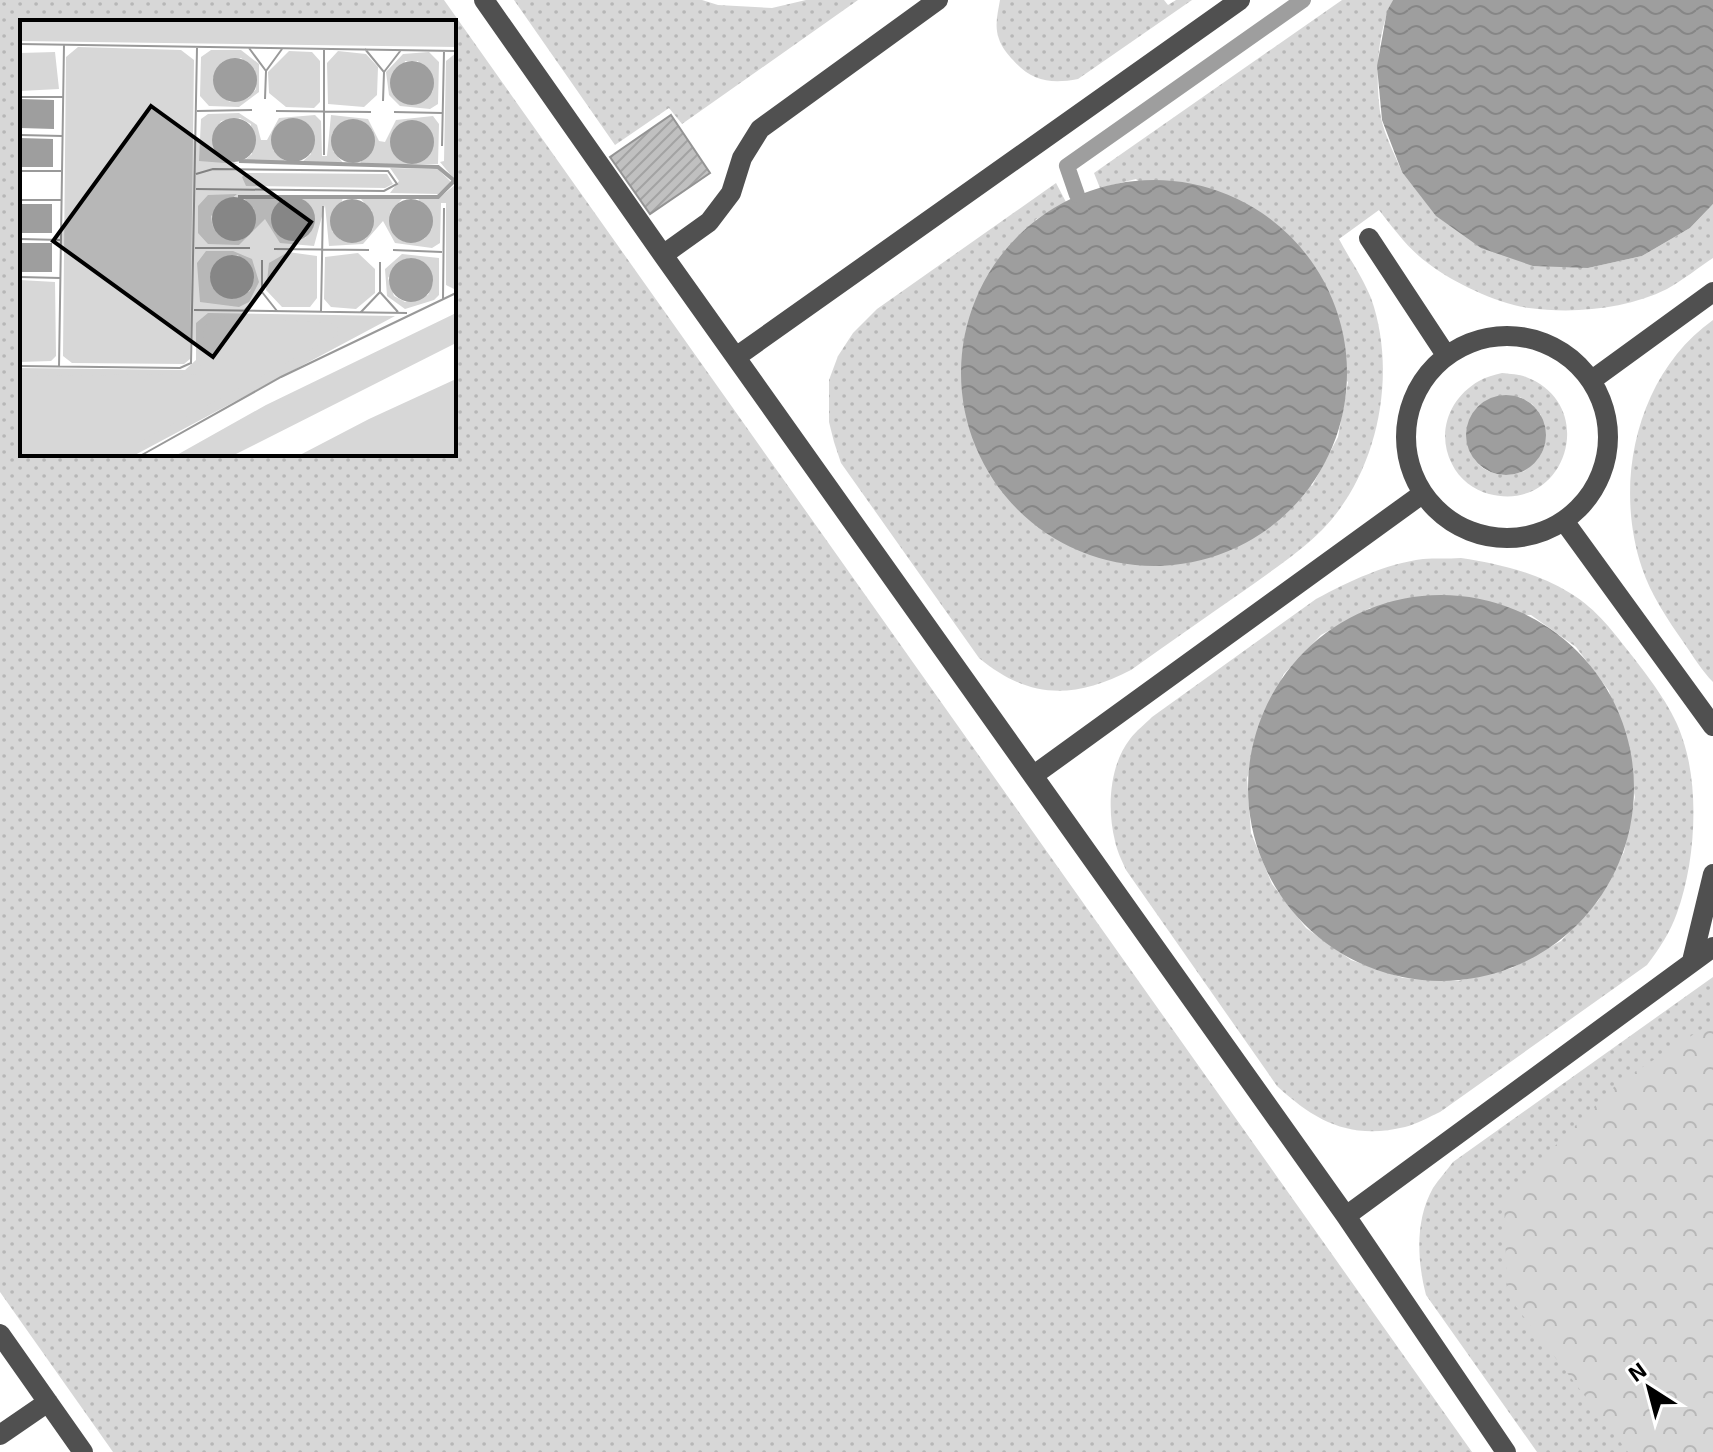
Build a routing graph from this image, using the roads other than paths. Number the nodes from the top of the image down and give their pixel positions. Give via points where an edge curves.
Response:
1 (484, 0) edge
2 (938, 0) edge
3 (1240, 0) edge
4 (1369, 238) dead end
5 (663, 255) junction
6 (1713, 292) edge
7 (1446, 355) junction
8 (736, 357) junction
9 (1592, 380) junction
10 (1422, 494) junction
11 (1564, 521) junction
12 (1713, 726) edge
13 (1034, 775) junction
14 (1713, 874) edge
15 (1713, 947) edge
16 (1692, 961) junction
17 (1346, 1216) junction
18 (0, 1334) edge
19 (48, 1402) junction
20 (0, 1435) edge
21 (83, 1452) edge
22 (1506, 1452) edge

1 - 5 lane
2 - 5 lane via 760,129 742,158 731,193 709,222
3 - 8 lane
4 - 7 lane
5 - 8 lane
6 - 9 lane
7 - 9 lane via 1476,340 1530,338 1569,356
7 - 10 lane via 1410,404 1405,435 1409,466
8 - 13 lane
9 - 11 lane via 1606,410 1609,443 1602,475 1584,504
10 - 11 lane via 1469,532 1499,538 1530,536
10 - 13 lane
11 - 12 lane
13 - 17 lane
14 - 16 lane
15 - 16 lane
16 - 17 lane
17 - 22 lane
18 - 19 lane
19 - 20 lane
19 - 21 lane

